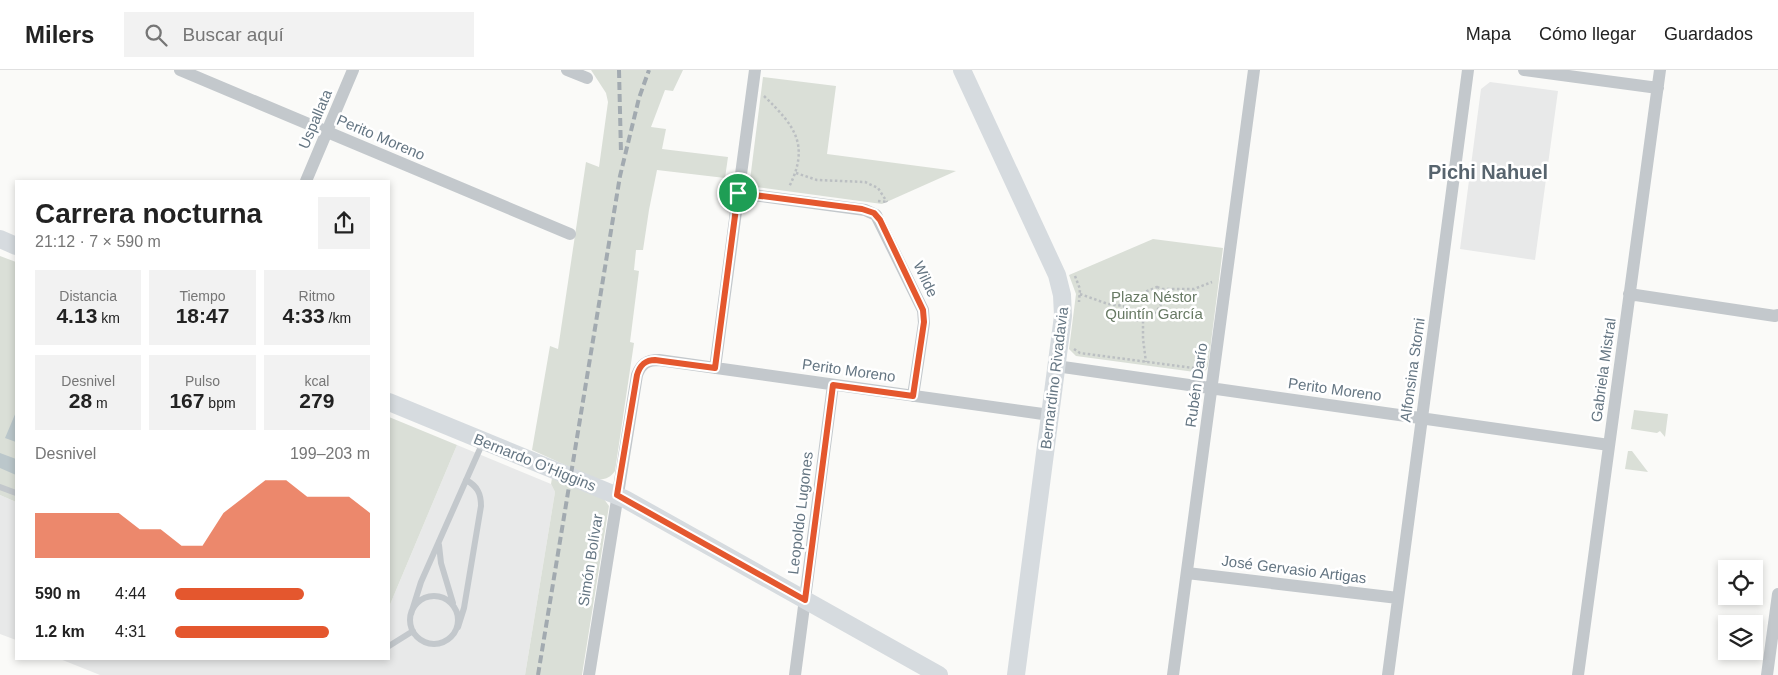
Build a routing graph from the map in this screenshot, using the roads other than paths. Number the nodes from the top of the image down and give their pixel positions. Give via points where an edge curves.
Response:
1 (180, 70) edge
2 (353, 70) edge
3 (568, 70) edge
4 (755, 70) edge
5 (962, 70) edge
6 (1254, 70) edge
7 (1468, 70) edge
8 (1524, 70) edge
9 (1660, 70) edge
10 (587, 78) dead end
11 (1658, 88) junction
12 (327, 132) junction
13 (306, 180) edge
14 (738, 193) junction
15 (570, 234) dead end
16 (0, 239) edge
17 (15, 246) edge
18 (1629, 294) junction
19 (1777, 317) edge
20 (644, 363) joint
21 (1056, 366) junction
22 (715, 368) junction
23 (833, 385) junction
24 (1212, 388) junction
25 (913, 396) junction
26 (390, 402) edge
27 (1050, 415) junction
28 (1422, 418) junction
29 (483, 440) junction
30 (1609, 444) junction
31 (466, 480) junction
32 (0, 487) edge
33 (15, 493) edge
34 (617, 495) junction
35 (438, 541) junction
36 (1187, 572) junction
37 (1778, 594) edge
38 (1398, 598) junction
39 (805, 600) junction
40 (454, 605) junction
41 (411, 614) junction
42 (458, 627) junction
43 (412, 631) junction
44 (390, 645) edge
45 (589, 675) edge
46 (795, 675) edge
47 (939, 675) edge
48 (1016, 675) edge
49 (1173, 675) edge
50 (1388, 675) edge
51 (1578, 675) edge
52 (1767, 675) edge

1 - 12 street, Perito Moreno
2 - 12 street, Uspallata
3 - 10 street
4 - 14 street
5 - 21 main road, Bernardino Rivadavia via 1060,284 1063,305
6 - 24 street, Rubén Darío
7 - 28 street, Alfonsina Storni
8 - 11 street
9 - 11 street, Gabriela Mistral
11 - 18 street, Gabriela Mistral
12 - 13 street, Uspallata
12 - 15 street, Perito Moreno
14 - 22 street
14 - 25 street, Wilde via 862,209 875,207 923,310
16 - 17 main road
18 - 19 street
18 - 30 street, Gabriela Mistral
20 - 22 street, Perito Moreno via 655,360
20 - 34 street, Simón Bolívar via 637,375
21 - 24 street, Perito Moreno
21 - 27 main road, Bernardino Rivadavia
22 - 23 street, Perito Moreno
23 - 25 street, Perito Moreno
23 - 39 street, Leopoldo Lugones
24 - 28 street, Perito Moreno
24 - 36 street, Rubén Darío
25 - 27 street, Perito Moreno
26 - 29 main road, Bernardo O'Higgins
27 - 48 main road, Bernardino Rivadavia
28 - 30 street, Perito Moreno
28 - 38 street, Alfonsina Storni
29 - 31 lane
29 - 34 main road, Bernardo O'Higgins
30 - 51 street, Gabriela Mistral
31 - 35 lane
31 - 42 lane via 478,490 482,506
32 - 33 lane
34 - 39 main road, Bernardo O'Higgins
34 - 45 street, Simón Bolívar
35 - 40 lane via 440,563
35 - 41 lane via 420,582
36 - 38 street, José Gervasio Artigas
36 - 49 street, Rubén Darío
37 - 52 street
38 - 50 street, Alfonsina Storni
39 - 46 street, Leopoldo Lugones
39 - 47 main road, Bernardo O'Higgins
40 - 41 lane via 439,596 427,597 417,603
40 - 42 lane
41 - 43 lane
42 - 43 lane via 447,640 436,644 420,640
43 - 44 lane

